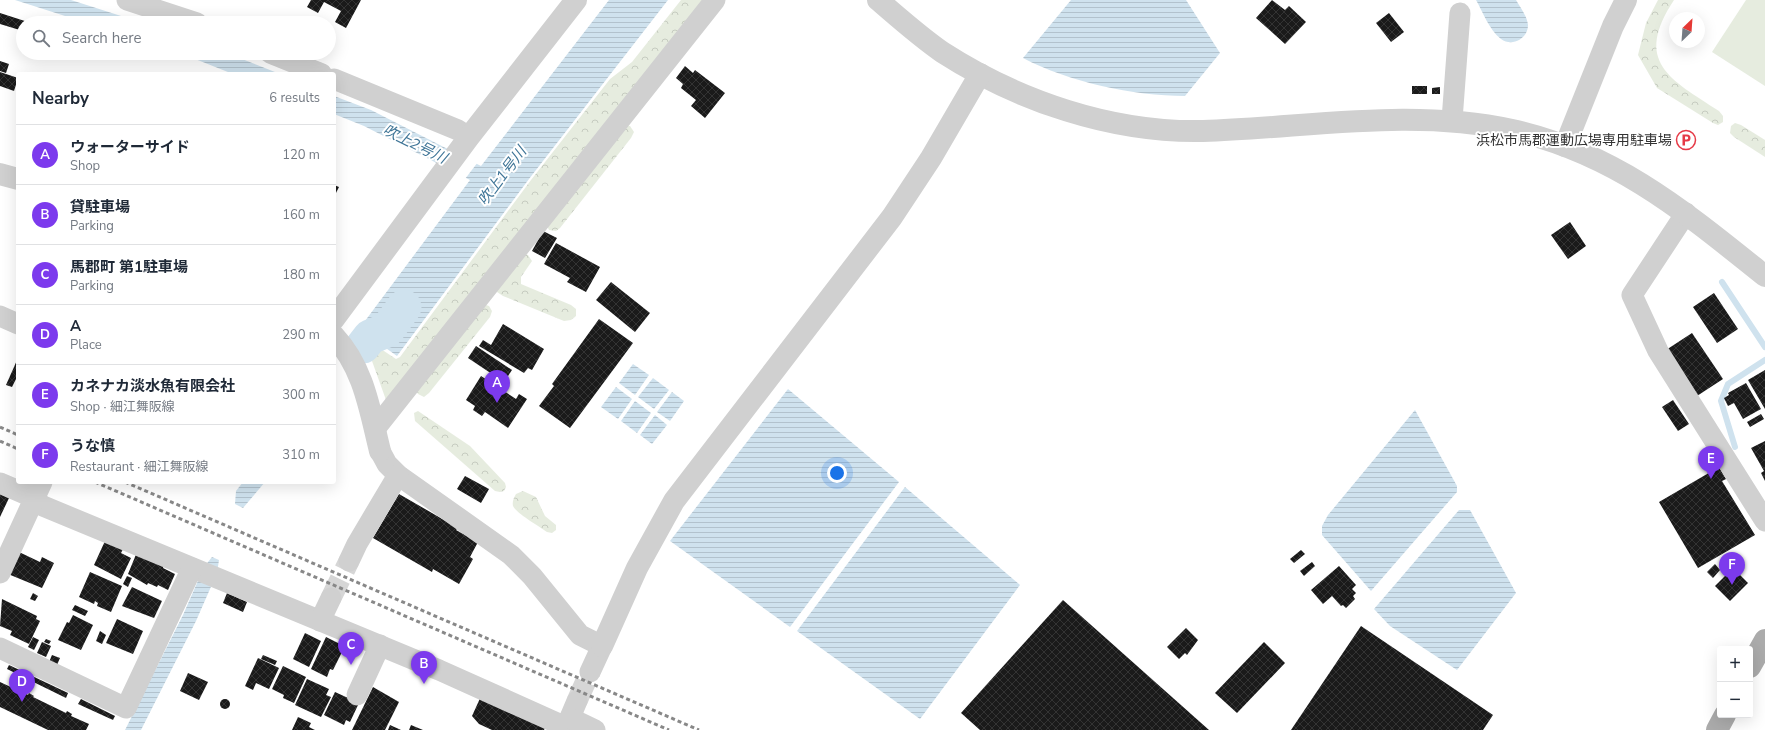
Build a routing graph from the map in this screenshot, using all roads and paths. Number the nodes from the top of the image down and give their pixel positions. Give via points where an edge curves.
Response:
1 (127, 0) edge
2 (576, 0) edge
3 (715, 0) edge
4 (878, 0) edge
5 (1626, 0) edge
6 (1460, 13) dead end
7 (175, 16) edge
8 (287, 60) edge
9 (317, 72) edge
10 (980, 74) junction
11 (336, 80) edge
12 (1452, 120) junction
13 (465, 143) junction
14 (1565, 146) junction
15 (0, 174) edge
16 (16, 178) edge
17 (1686, 213) junction
18 (1765, 276) edge
19 (0, 316) edge
20 (336, 316) edge
21 (16, 323) edge
22 (336, 339) edge
23 (375, 429) junction
24 (380, 451) joint
25 (398, 475) junction
26 (0, 483) edge
27 (38, 491) edge
28 (1765, 520) edge
29 (349, 561) tunnel mouth
30 (0, 573) edge
31 (203, 573) junction
32 (331, 598) tunnel mouth
33 (320, 621) junction
34 (1765, 640) edge
35 (380, 645) junction
36 (602, 646) junction
37 (0, 648) edge
38 (1753, 662) edge
39 (590, 672) tunnel mouth
40 (356, 695) dead end
41 (1723, 718) edge
42 (595, 730) edge
43 (1717, 730) edge

1 - 7 street
2 - 13 street
3 - 23 street
4 - 10 street via 907,26
5 - 14 street
6 - 12 street
8 - 9 street
10 - 12 street via 1014,91 1080,114 1163,129 1202,131 1414,118
10 - 36 street via 931,158 892,217 674,501 637,568
11 - 13 street via 458,130
12 - 14 street via 1514,131
13 - 20 street
14 - 17 street via 1628,175
15 - 16 street
17 - 18 street
17 - 28 street via 1632,294 1658,351
19 - 21 street
22 - 23 street via 350,358 365,389
23 - 24 street
24 - 25 street via 387,464
25 - 29 street via 356,544
25 - 36 street via 511,555 532,576 580,636
26 - 27 street
27 - 30 street
27 - 31 street via 43,506
31 - 33 street
31 - 37 street via 126,708
32 - 33 street
33 - 35 street
34 - 38 main road
35 - 40 street
35 - 42 street via 566,727 574,710
36 - 39 street
41 - 43 main road

